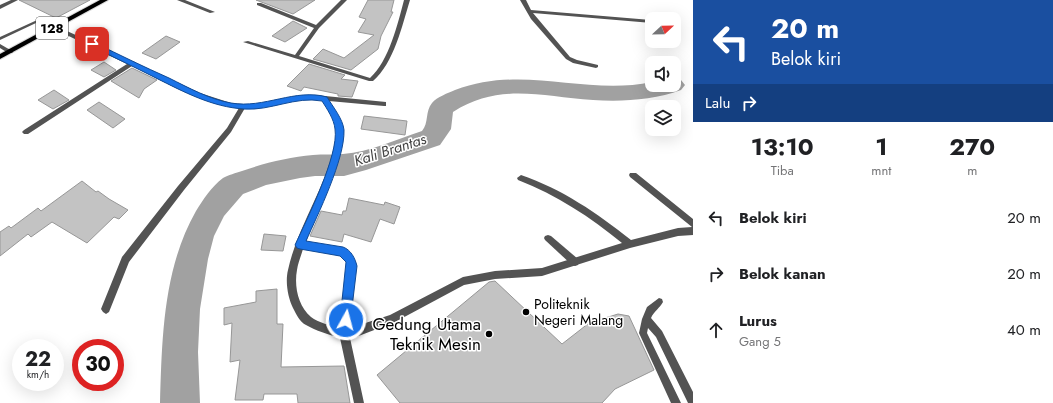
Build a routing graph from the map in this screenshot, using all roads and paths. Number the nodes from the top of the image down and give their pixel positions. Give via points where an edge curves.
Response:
1 (15, 0) edge
2 (180, 0) edge
3 (344, 0) edge
4 (407, 0) edge
5 (523, 0) edge
6 (101, 1) edge
7 (258, 4) dead end
8 (0, 7) edge
9 (529, 11) junction
10 (212, 12) dead end
11 (645, 22) edge
12 (54, 27) junction
13 (317, 27) junction
14 (0, 39) edge
15 (246, 42) dead end
16 (0, 46) edge
17 (10, 52) junction
18 (0, 56) edge
19 (296, 57) junction
20 (133, 64) junction
21 (596, 66) dead end
22 (325, 99) junction
23 (384, 104) dead end
24 (243, 107) junction
25 (26, 132) dead end
26 (633, 175) dead end
27 (521, 178) dead end
28 (693, 224) edge
29 (693, 231) edge
30 (548, 238) dead end
31 (630, 244) junction
32 (300, 245) junction
33 (575, 262) junction
34 (659, 302) dead end
35 (106, 309) dead end
36 (646, 319) junction
37 (344, 334) junction
38 (693, 402) edge
39 (359, 403) edge
40 (676, 403) edge

1 - 8 street
2 - 10 street
3 - 13 street
4 - 19 street via 380,73 371,80
5 - 9 street
6 - 12 main road, 128
7 - 13 street
9 - 11 street
9 - 21 street via 568,58
12 - 14 lane via 35,22
12 - 17 main road, 128
12 - 20 street
13 - 19 street
15 - 19 street
16 - 17 lane
17 - 18 main road, 128
20 - 24 street via 198,95
20 - 25 street
22 - 23 street
22 - 24 street via 295,98 255,107
22 - 32 street via 340,130 334,161
24 - 35 street via 228,130 124,260
26 - 28 street
27 - 31 street via 576,204
29 - 31 street via 678,232
30 - 33 lane
31 - 33 street
32 - 37 street via 292,270 295,302 308,321
32 - 37 street via 343,252 351,260
33 - 37 street via 542,272 495,275 464,281 392,319
34 - 36 lane via 650,310
36 - 38 lane via 659,334
36 - 40 lane via 642,334
37 - 39 street

